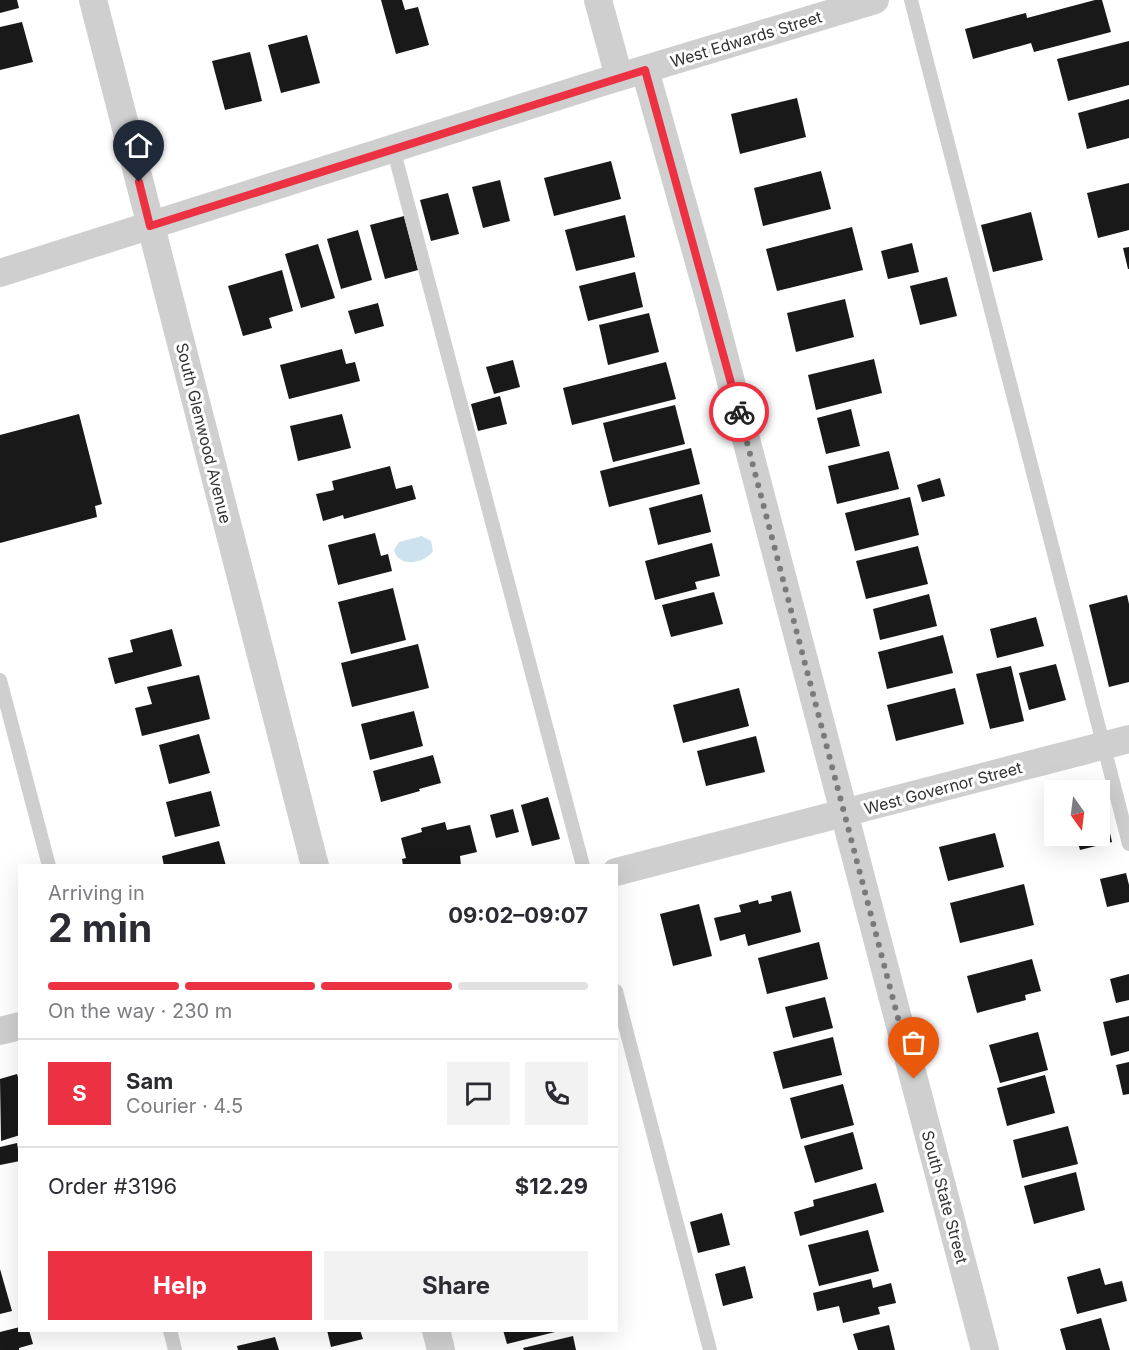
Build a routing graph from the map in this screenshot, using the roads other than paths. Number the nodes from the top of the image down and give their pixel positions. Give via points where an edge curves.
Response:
1 (93, 0) edge
2 (598, 0) edge
3 (874, 0) edge
4 (910, 0) edge
5 (632, 74) junction
6 (393, 148) junction
7 (150, 226) junction
8 (0, 273) edge
9 (0, 680) edge
10 (1116, 743) edge
11 (845, 813) junction
12 (1129, 844) edge
13 (48, 864) edge
14 (314, 864) edge
15 (582, 864) edge
16 (618, 871) edge
17 (618, 1000) edge
18 (18, 1026) edge
19 (0, 1031) edge
20 (170, 1332) edge
21 (436, 1332) edge
22 (175, 1350) edge
23 (441, 1350) edge
24 (710, 1350) edge
25 (985, 1350) edge

1 - 7 street, South Glenwood Avenue
2 - 5 street, South State Street
3 - 5 street, West Edwards Street
4 - 10 lane
5 - 6 street, West Edwards Street
5 - 11 street, South State Street via 708,294
6 - 7 street, West Edwards Street
6 - 15 lane
7 - 8 street, West Edwards Street
7 - 14 street, South Glenwood Avenue
9 - 13 lane
10 - 11 street, West Governor Street
10 - 12 lane
11 - 16 street, West Governor Street
11 - 25 street, South State Street
17 - 24 lane
18 - 19 street
20 - 22 lane
21 - 23 street

